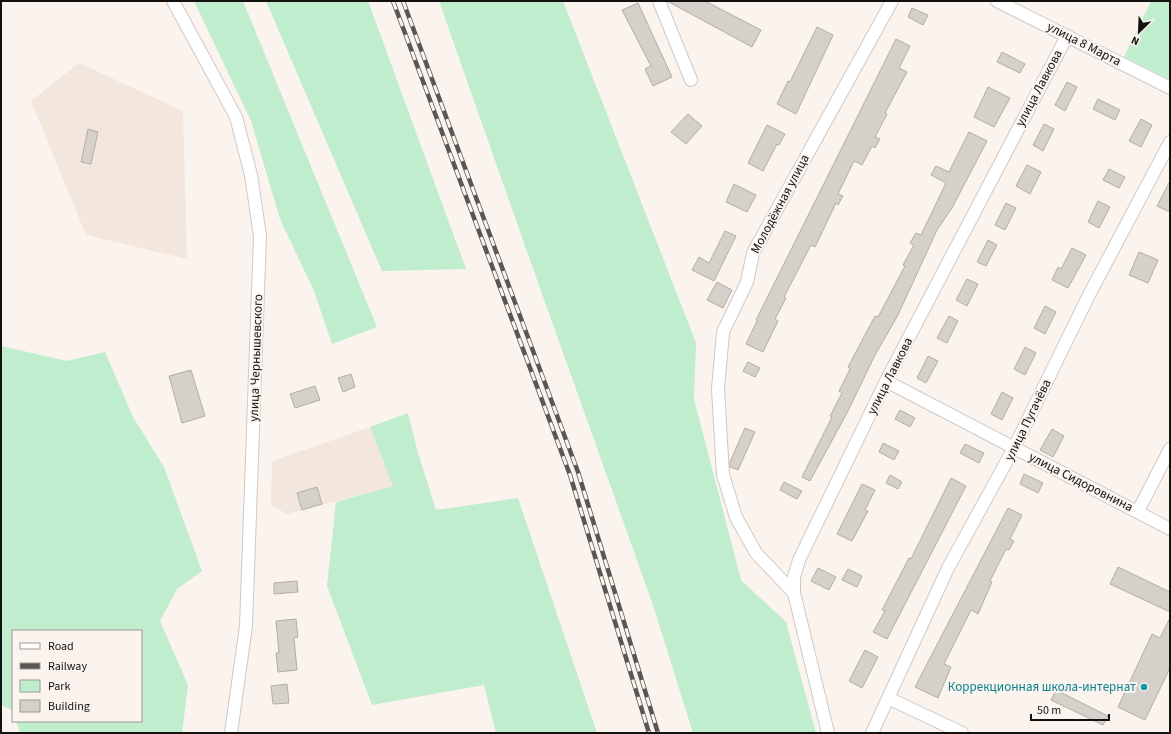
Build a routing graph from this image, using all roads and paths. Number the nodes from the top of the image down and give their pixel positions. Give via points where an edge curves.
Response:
1 (173, 1) edge
2 (659, 1) edge
3 (892, 1) edge
4 (998, 1) edge
5 (1067, 36) junction
6 (691, 80) dead end
7 (1170, 88) edge
8 (1170, 142) edge
9 (886, 381) junction
10 (1014, 448) junction
11 (1170, 449) edge
12 (1138, 511) junction
13 (1170, 529) edge
14 (794, 593) junction
15 (888, 698) junction
16 (231, 733) edge
17 (828, 733) edge
18 (872, 733) edge
19 (962, 733) edge

1 - 16 street, улица Чернышевского via 236,117 251,175 260,236 246,626
2 - 6 street
3 - 14 street, Молодёжная улица via 753,253 747,282 723,332 718,388 723,475 736,517 756,553
4 - 5 street, улица 8 Марта
5 - 7 street, улица 8 Марта
5 - 9 street, улица Лавкова
8 - 10 street, улица Пугачёва via 1089,295
9 - 10 street, улица Сидоровнина
9 - 14 street, улица Лавкова via 799,560 794,577
10 - 12 street, улица Сидоровнина
10 - 15 street, улица Пугачёва via 948,568
11 - 12 street
12 - 13 street, улица Сидоровнина
14 - 17 street, улица Лавкова
15 - 18 street, улица Пугачёва
15 - 19 street

